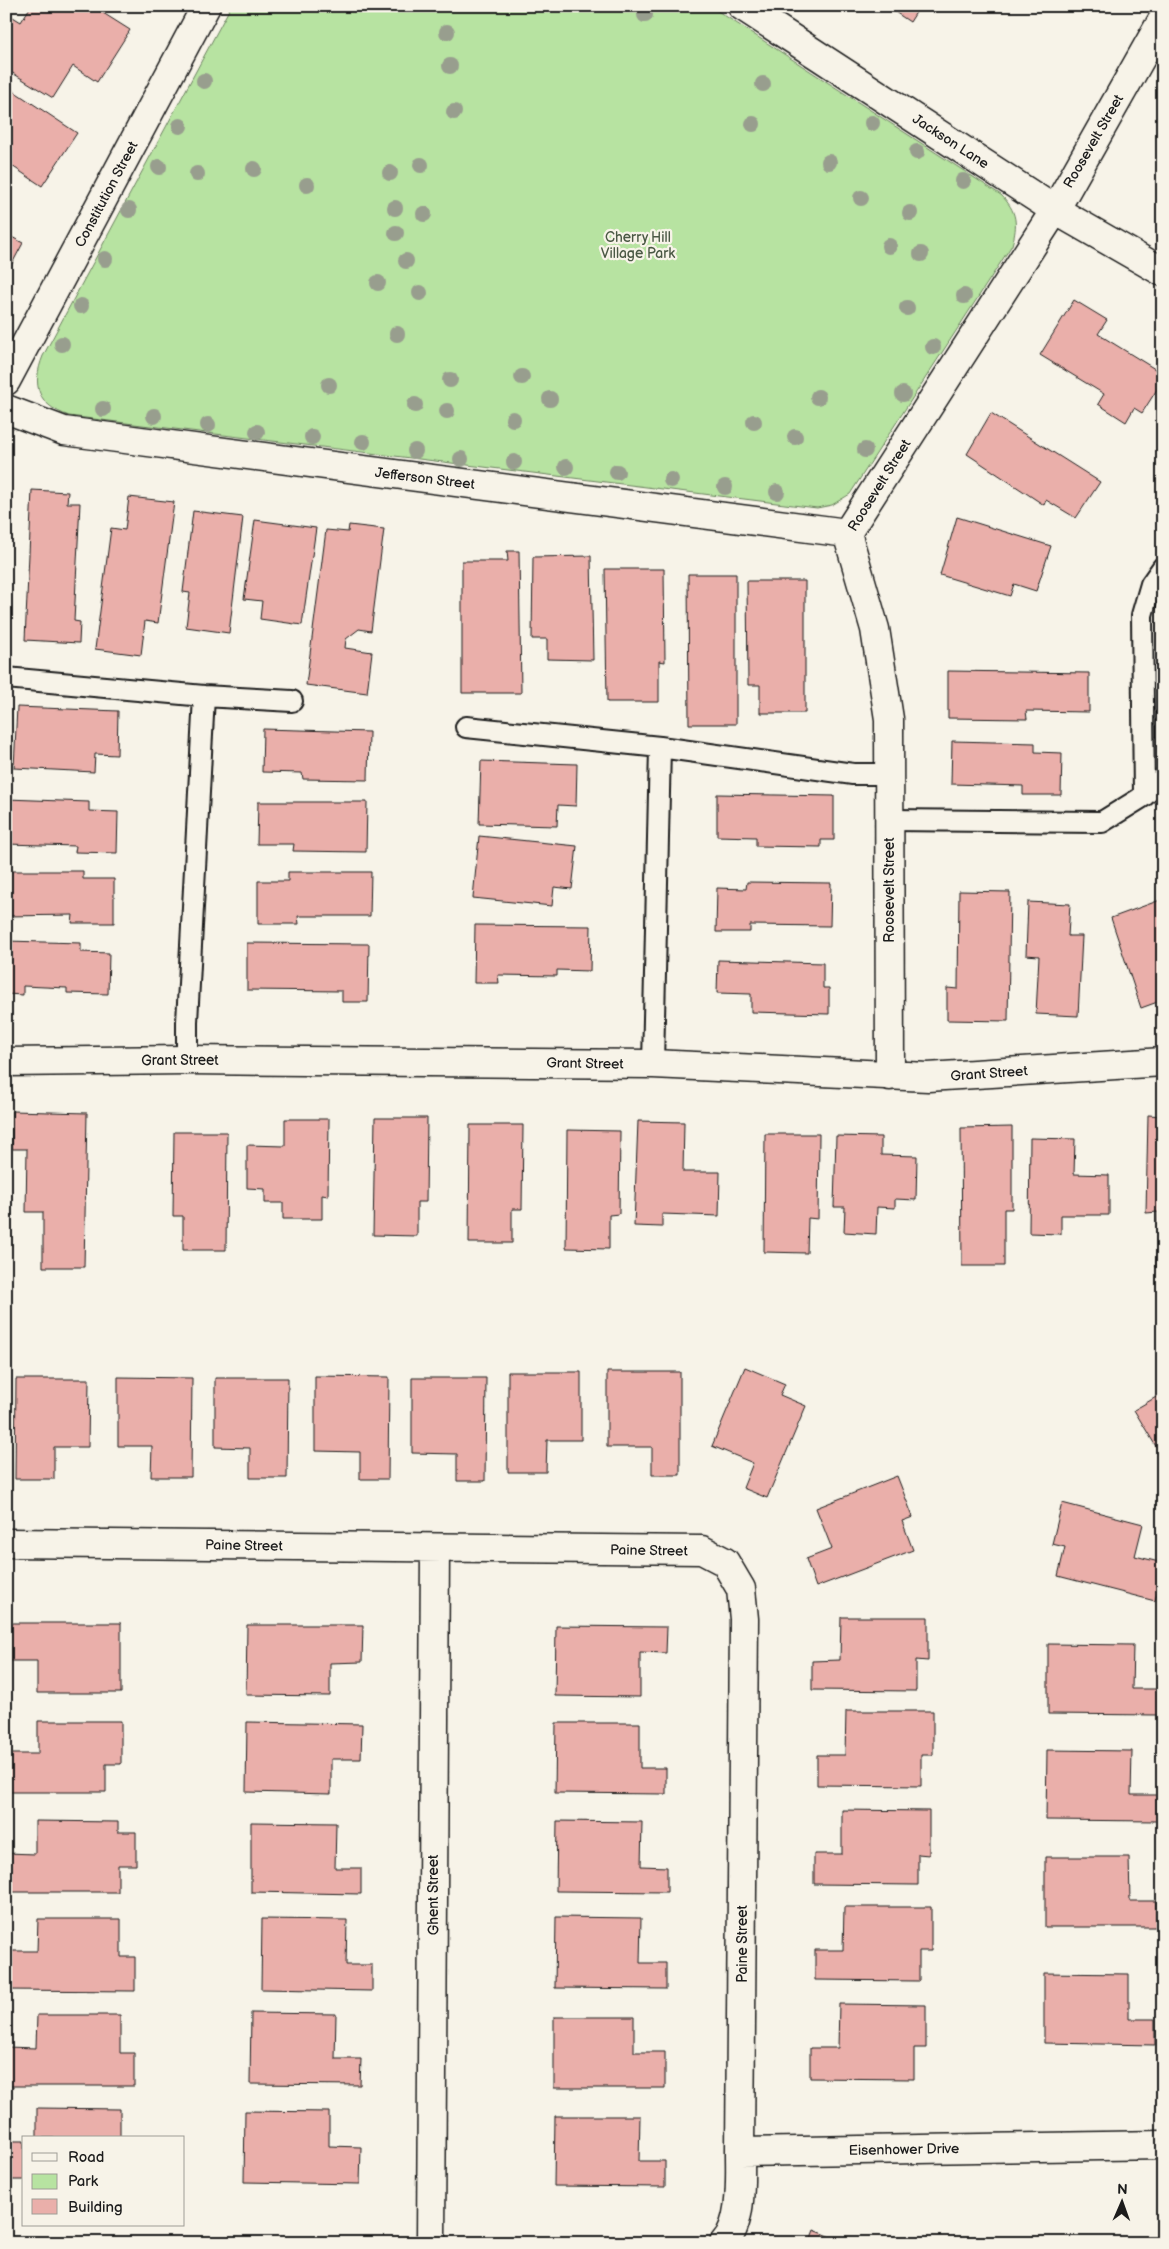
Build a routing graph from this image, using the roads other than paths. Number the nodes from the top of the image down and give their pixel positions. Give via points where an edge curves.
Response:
1 (206, 6) edge
2 (742, 6) edge
3 (1163, 19) edge
4 (1054, 210) junction
5 (1163, 272) edge
6 (6, 382) edge
7 (6, 409) edge
8 (847, 533) junction
9 (1163, 567) edge
10 (6, 678) edge
11 (204, 696) junction
12 (292, 701) dead end
13 (466, 727) dead end
14 (660, 747) junction
15 (889, 774) junction
16 (1163, 778) edge
17 (1144, 796) junction
18 (888, 820) junction
19 (187, 1060) junction
20 (6, 1062) edge
21 (1163, 1062) edge
22 (653, 1064) junction
23 (890, 1076) junction
24 (6, 1543) edge
25 (435, 1548) junction
26 (1163, 2145) edge
27 (740, 2152) junction
28 (431, 2243) edge
29 (724, 2243) edge

1 - 6 street, Constitution Street
2 - 4 street, Jackson Lane
3 - 4 street, Roosevelt Street
4 - 5 street, Jackson Lane
4 - 8 street, Roosevelt Street
7 - 8 street, Jefferson Street via 64,431
8 - 15 street, Roosevelt Street via 875,629 890,719
9 - 17 lane via 1151,584 1142,615
10 - 11 lane
11 - 12 lane
11 - 19 lane
13 - 14 lane
14 - 15 lane via 853,774
14 - 22 lane
15 - 18 street, Roosevelt Street
16 - 17 lane
17 - 18 lane via 1102,822
18 - 23 street, Roosevelt Street
19 - 20 street, Grant Street
19 - 22 street, Grant Street
21 - 23 street, Grant Street via 928,1077
22 - 23 street, Grant Street
24 - 25 street, Paine Street
25 - 27 street, Paine Street via 702,1550 725,1562 741,1589 744,1619
25 - 28 street, Ghent Street
26 - 27 street, Eisenhower Drive
27 - 29 street via 740,2195 731,2235

